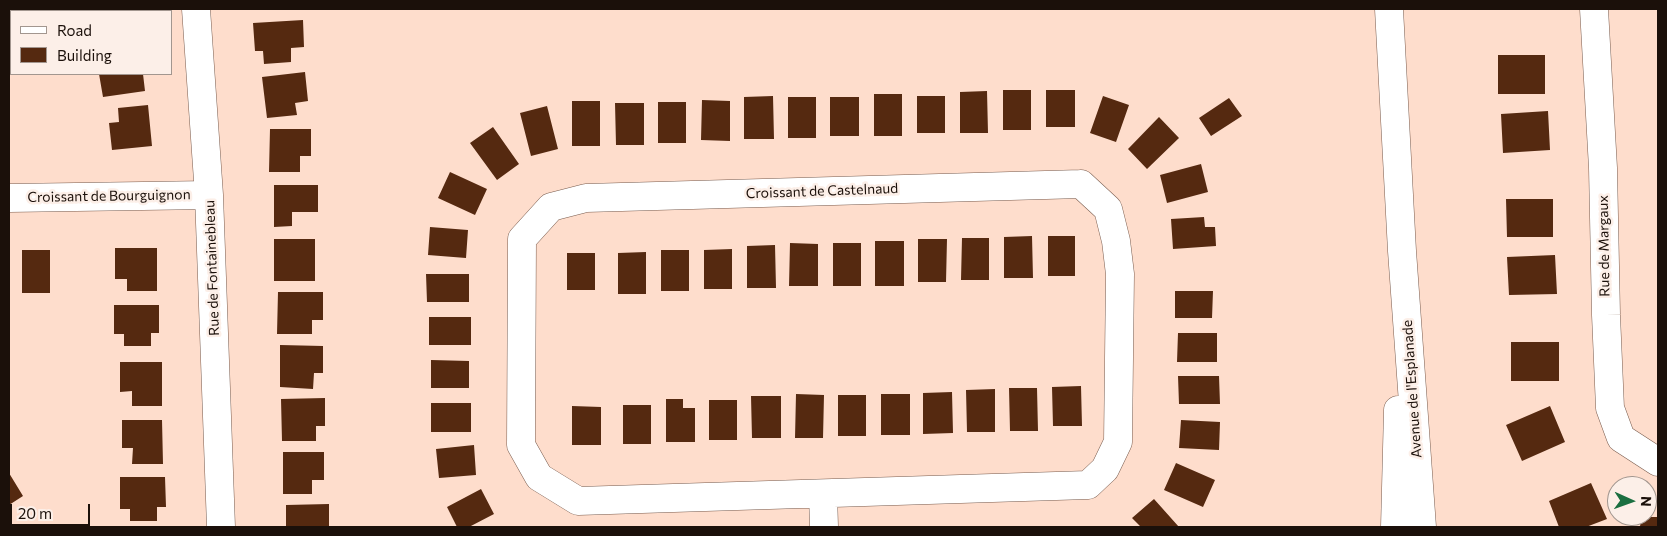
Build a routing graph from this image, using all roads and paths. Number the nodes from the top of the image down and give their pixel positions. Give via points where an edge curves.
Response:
1 (196, 9) edge
2 (1389, 9) edge
3 (1594, 9) edge
4 (209, 195) junction
5 (9, 198) edge
6 (1402, 251) junction
7 (1658, 462) edge
8 (823, 494) junction
9 (221, 527) edge
10 (824, 527) edge
11 (1395, 527) edge
12 (1422, 527) edge

1 - 4 street, Rue de Fontainebleau
2 - 6 street, Avenue de l'Esplanade
3 - 7 street, Rue de Margaux via 1603,168 1610,408 1621,438
4 - 5 street, Croissant de Bourguignon
4 - 9 street, Rue de Fontainebleau
6 - 11 street, Avenue de l'Esplanade
6 - 12 street, Avenue de l'Esplanade
8 - 8 street, Croissant de Castelnaud via 578,501 539,477 521,446 522,239 551,207 586,198 1081,184 1108,210 1120,274 1118,442 1105,469 1088,485
8 - 10 street

